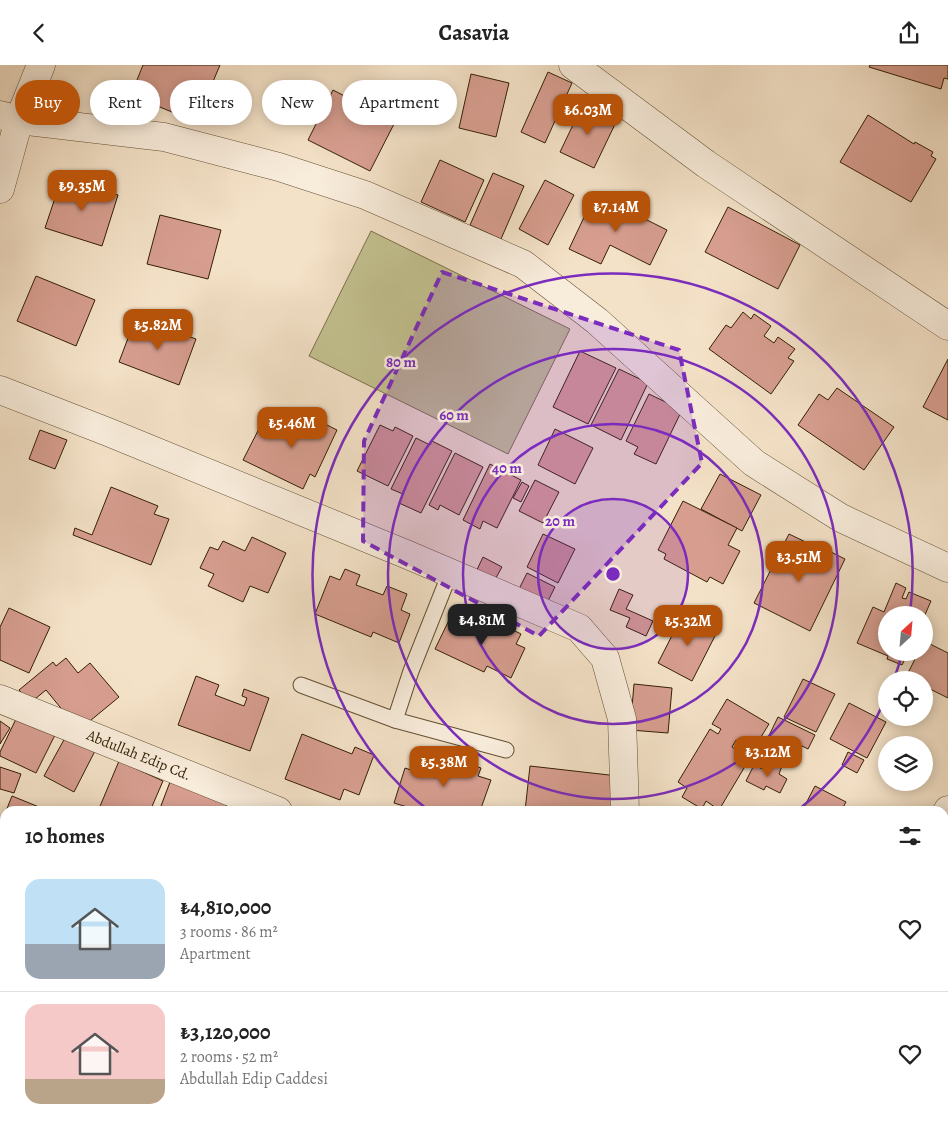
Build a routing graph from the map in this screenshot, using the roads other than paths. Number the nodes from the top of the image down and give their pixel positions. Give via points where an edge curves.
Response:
1 (41, 65) edge
2 (573, 65) edge
3 (9, 117) edge
4 (0, 189) edge
5 (948, 326) edge
6 (0, 390) edge
7 (948, 568) edge
8 (450, 573) junction
9 (301, 685) dead end
10 (0, 699) edge
11 (395, 720) junction
12 (506, 750) dead end
13 (265, 806) edge
14 (624, 806) edge

1 - 3 street
2 - 5 street via 706,164
3 - 4 street
3 - 7 street via 164,137 279,167 365,195 523,264 598,321 754,463 842,518
6 - 8 street
8 - 11 lane
8 - 14 street via 578,629 605,658 622,719
9 - 11 lane
10 - 13 street, Abdullah Edip Cd.
11 - 12 lane

